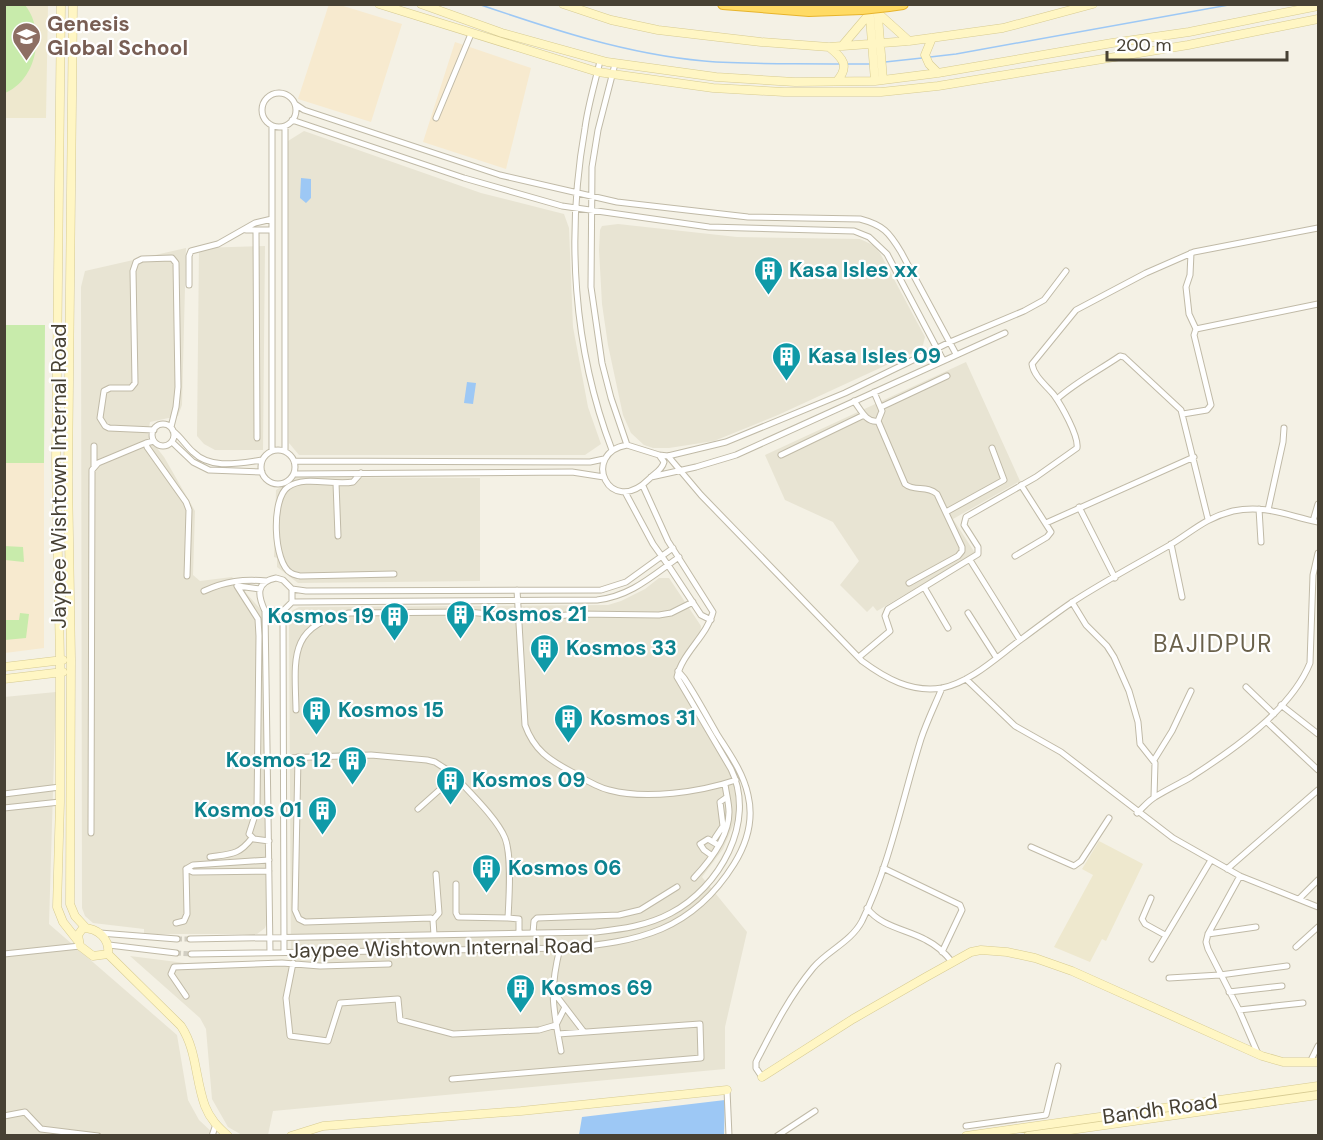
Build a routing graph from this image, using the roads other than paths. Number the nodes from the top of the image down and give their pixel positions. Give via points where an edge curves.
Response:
1 (61, 4) edge
2 (73, 4) edge
3 (379, 4) edge
4 (421, 4) edge
5 (563, 4) edge
6 (723, 4) edge
7 (903, 4) edge
8 (1093, 4) edge
9 (1318, 6) edge
10 (871, 9) edge
11 (1318, 19) edge
12 (471, 34) junction
13 (932, 38) junction
14 (909, 41) junction
15 (877, 44) junction
16 (842, 46) junction
17 (829, 47) junction
18 (600, 61) junction
19 (615, 64) junction
20 (598, 72) junction
21 (938, 73) junction
22 (612, 74) junction
23 (879, 80) junction
24 (837, 81) junction
25 (295, 104) junction
26 (436, 118) dead end
27 (292, 120) junction
28 (272, 126) junction
29 (285, 126) junction
30 (576, 193) junction
31 (591, 196) junction
32 (576, 208) junction
33 (591, 211) junction
34 (701, 212) junction
35 (272, 219) junction
36 (698, 226) junction
37 (1318, 228) edge
38 (246, 230) junction
39 (272, 230) junction
40 (256, 231) junction
41 (1191, 253) junction
42 (1066, 271) dead end
43 (189, 285) dead end
44 (1318, 304) edge
45 (1196, 329) junction
46 (1005, 333) dead end
47 (950, 342) junction
48 (937, 349) junction
49 (956, 354) junction
50 (943, 360) junction
51 (947, 376) dead end
52 (874, 392) junction
53 (1057, 399) junction
54 (855, 400) junction
55 (881, 407) junction
56 (1183, 414) junction
57 (864, 415) junction
58 (878, 421) junction
59 (1284, 428) dead end
60 (172, 429) junction
61 (154, 430) junction
62 (257, 438) dead end
63 (154, 441) junction
64 (172, 442) junction
65 (146, 443) junction
66 (627, 445) junction
67 (94, 446) dead end
68 (992, 448) dead end
69 (612, 450) junction
70 (272, 451) junction
71 (285, 451) junction
72 (659, 455) junction
73 (781, 455) dead end
74 (668, 456) junction
75 (1194, 457) junction
76 (604, 459) junction
77 (262, 460) junction
78 (294, 461) junction
79 (94, 466) junction
80 (679, 471) junction
81 (262, 472) junction
82 (361, 473) junction
83 (294, 474) junction
84 (604, 477) junction
85 (651, 477) junction
86 (336, 483) junction
87 (1021, 485) junction
88 (643, 486) junction
89 (625, 492) junction
90 (1318, 504) edge
91 (1080, 507) junction
92 (1259, 509) junction
93 (1268, 510) junction
94 (946, 512) junction
95 (1208, 519) junction
96 (1316, 521) edge
97 (1046, 523) junction
98 (338, 536) dead end
99 (1261, 542) dead end
100 (1171, 544) junction
101 (673, 548) junction
102 (1318, 553) edge
103 (662, 556) junction
104 (1015, 556) dead end
105 (679, 557) junction
106 (970, 560) junction
107 (668, 566) junction
108 (394, 574) dead end
109 (188, 576) dead end
110 (1115, 578) junction
111 (232, 581) junction
112 (267, 581) junction
113 (909, 583) dead end
114 (237, 586) junction
115 (924, 587) junction
116 (260, 589) junction
117 (292, 589) junction
118 (517, 590) junction
119 (204, 591) dead end
120 (1316, 592) edge
121 (1182, 597) dead end
122 (506, 601) junction
123 (518, 601) junction
124 (292, 602) junction
125 (1072, 602) junction
126 (693, 603) junction
127 (266, 611) junction
128 (283, 611) junction
129 (968, 613) dead end
130 (506, 614) junction
131 (519, 616) junction
132 (711, 620) junction
133 (948, 628) dead end
134 (1020, 640) junction
135 (859, 657) junction
136 (996, 657) junction
137 (71, 658) junction
138 (295, 659) junction
139 (283, 660) junction
140 (60, 661) junction
141 (1310, 663) junction
142 (1318, 665) edge
143 (4, 667) edge
144 (678, 671) junction
145 (71, 672) junction
146 (60, 673) junction
147 (4, 679) edge
148 (966, 679) junction
149 (1246, 687) dead end
150 (942, 688) junction
151 (1191, 691) dead end
152 (1281, 705) junction
153 (296, 710) dead end
154 (1274, 714) junction
155 (1267, 722) junction
156 (1318, 734) edge
157 (298, 757) junction
158 (283, 758) junction
159 (1154, 760) junction
160 (1318, 770) edge
161 (455, 776) junction
162 (736, 780) junction
163 (725, 784) junction
164 (60, 787) junction
165 (1318, 790) edge
166 (4, 794) edge
167 (727, 797) junction
168 (1154, 797) junction
169 (60, 802) junction
170 (4, 808) edge
171 (418, 809) dead end
172 (1137, 813) junction
173 (1109, 818) dead end
174 (91, 833) dead end
175 (252, 838) junction
176 (715, 838) dead end
177 (269, 841) junction
178 (718, 845) junction
179 (1031, 847) dead end
180 (711, 855) junction
181 (210, 857) dead end
182 (269, 860) junction
183 (1211, 860) junction
184 (883, 868) junction
185 (186, 869) junction
186 (1227, 869) junction
187 (269, 870) junction
188 (436, 874) dead end
189 (1240, 876) junction
190 (694, 878) dead end
191 (1318, 880) edge
192 (456, 884) dead end
193 (677, 887) dead end
194 (1151, 898) dead end
195 (1299, 899) junction
196 (1318, 907) edge
197 (867, 908) junction
198 (508, 918) junction
199 (433, 920) junction
200 (176, 923) dead end
201 (1256, 927) dead end
202 (1318, 927) edge
203 (86, 928) junction
204 (626, 929) junction
205 (99, 932) junction
206 (519, 932) junction
207 (533, 933) junction
208 (1208, 934) junction
209 (434, 935) junction
210 (1165, 936) junction
211 (177, 939) tunnel mouth
212 (190, 939) tunnel mouth
213 (270, 939) junction
214 (284, 939) junction
215 (625, 940) junction
216 (79, 944) junction
217 (1296, 947) dead end
218 (560, 948) junction
219 (108, 950) junction
220 (270, 952) junction
221 (285, 952) junction
222 (942, 952) junction
223 (176, 953) tunnel mouth
224 (4, 954) edge
225 (190, 954) tunnel mouth
226 (1152, 959) dead end
227 (952, 962) junction
228 (293, 963) junction
229 (389, 964) dead end
230 (1287, 966) dead end
231 (1220, 975) junction
232 (1169, 978) dead end
233 (1282, 986) dead end
234 (552, 990) junction
235 (1229, 992) junction
236 (186, 996) dead end
237 (1303, 1003) dead end
238 (565, 1007) junction
239 (1239, 1010) junction
240 (556, 1025) junction
241 (584, 1032) junction
242 (558, 1034) junction
243 (1318, 1046) edge
244 (561, 1051) dead end
245 (1258, 1054) junction
246 (1315, 1062) edge
247 (1058, 1066) dead end
248 (762, 1077) joint
249 (452, 1079) dead end
250 (1318, 1086) edge
251 (727, 1090) joint
252 (1318, 1095) edge
253 (815, 1111) dead end
254 (4, 1116) edge
255 (216, 1124) junction
256 (966, 1126) dead end
257 (41, 1132) edge
258 (98, 1136) edge
259 (212, 1136) edge
260 (228, 1136) edge
261 (291, 1136) edge
262 (729, 1136) edge
263 (777, 1136) edge
264 (966, 1136) edge
265 (1028, 1136) edge

1 - 140 street, Jaypee Wishtown Internal Road via 56,460
2 - 137 street, Jaypee Wishtown Internal Road via 68,477
3 - 12 street
4 - 18 street via 502,33
5 - 17 street via 658,30
6 - 10 highway via 809,11
7 - 10 highway, bridge
8 - 13 street via 1003,28
9 - 21 street via 1189,32
10 - 14 street
10 - 15 street
10 - 16 street
11 - 22 street via 1188,45 881,92 745,90
12 - 20 street
12 - 26 street
13 - 14 street
13 - 21 street via 925,55
14 - 15 street
15 - 16 street
15 - 23 street
16 - 17 street
17 - 24 street via 840,55 844,67
18 - 19 street
18 - 20 street
19 - 22 street
19 - 24 street via 716,77
20 - 22 street
20 - 30 street via 585,125
21 - 23 street
22 - 31 street via 598,130
23 - 24 street
25 - 27 street
25 - 28 street via 285,94 267,98 261,110 266,123
25 - 30 street via 304,111 500,176
27 - 29 street
27 - 32 street via 464,178
28 - 29 street
28 - 35 street
29 - 71 street
30 - 31 street
30 - 32 street
31 - 33 street
31 - 34 street
32 - 33 street
32 - 69 street via 577,301 597,404
33 - 36 street
33 - 66 street via 595,323 611,398
34 - 36 street
34 - 47 street via 860,219 878,224 902,252
35 - 38 street
35 - 39 street
36 - 48 street via 854,231 869,237 887,254
37 - 41 street
38 - 40 street
38 - 43 street via 218,244 191,251
39 - 40 street
39 - 70 street
40 - 62 street
41 - 45 street via 1186,287 1189,314
41 - 53 street via 1146,273 1072,315 1032,364 1034,372
42 - 47 street via 1044,300
44 - 45 street
45 - 56 street via 1211,405 1207,410
46 - 49 street
47 - 48 street
47 - 49 street
48 - 50 street
48 - 74 street via 845,393 726,442
49 - 50 street
50 - 52 street
51 - 55 street
52 - 54 street
52 - 55 street
53 - 56 street via 1081,379 1122,356
53 - 87 street via 1078,440 1077,447
54 - 57 street
54 - 80 street via 736,455
55 - 58 street
56 - 75 street
57 - 58 street
57 - 73 street
58 - 94 street via 905,484 931,489
59 - 93 street
60 - 61 street via 163,424
60 - 61 street via 178,387 176,263 172,258 142,259 133,271 135,383 131,388 104,391 100,418 110,428
60 - 64 street
60 - 77 street via 192,452 208,462
61 - 63 street
63 - 64 street via 163,446
63 - 65 street
64 - 81 street via 193,462 209,470
65 - 79 street
65 - 109 street via 189,510
66 - 69 street
66 - 72 street
67 - 79 street
68 - 94 street via 1004,480
69 - 76 street
70 - 71 street
70 - 77 street
71 - 78 street
72 - 74 street
72 - 85 street via 664,465
74 - 80 street
75 - 91 street
75 - 95 street
76 - 78 street
76 - 84 street
77 - 81 street
78 - 83 street
79 - 174 street
80 - 85 street
80 - 135 street
81 - 83 street via 266,479 278,484
82 - 83 street
82 - 84 street via 572,472
82 - 86 street via 353,482
84 - 89 street via 616,490
85 - 88 street
86 - 98 street
86 - 108 street via 300,482 282,493 278,501 277,544 283,563 290,573 300,576
87 - 97 street
87 - 106 street via 966,517 964,525 979,551
88 - 89 street
88 - 101 street
89 - 103 street
90 - 96 street
91 - 97 street
91 - 110 street
92 - 93 street
92 - 95 street
92 - 99 street
93 - 96 street
94 - 113 street via 962,551
95 - 100 street
97 - 104 street via 1050,534
100 - 110 street
100 - 121 street
101 - 103 street
101 - 105 street
102 - 120 street
103 - 107 street
103 - 118 street via 626,582 601,590
105 - 107 street
105 - 132 street via 712,607
106 - 115 street
106 - 134 street
107 - 123 street via 630,592 613,598
107 - 126 street
110 - 125 street
111 - 112 street
111 - 114 street
111 - 119 street
112 - 116 street
112 - 117 street via 283,580
114 - 116 street
114 - 175 street via 258,626 259,764 257,809 249,834
115 - 133 street
115 - 135 street via 888,609 885,616 890,631
116 - 127 street via 260,602
117 - 118 street
117 - 124 street
118 - 123 street
120 - 141 street
122 - 123 street
122 - 124 street
122 - 130 street
123 - 131 street
124 - 128 street
125 - 134 street
125 - 159 street via 1114,657 1129,690 1140,744
126 - 131 street via 665,614
126 - 132 street via 704,618
127 - 128 street
127 - 177 street
128 - 139 street
129 - 136 street
130 - 131 street
130 - 138 street via 349,613 317,626 304,638
131 - 163 street via 525,725 542,754 594,784 626,793 682,792
132 - 144 street
134 - 136 street
135 - 150 street via 879,674 900,684
136 - 148 street
137 - 140 street
137 - 145 street, Jaypee Wishtown Internal Road
138 - 139 street
138 - 153 street
139 - 158 street
140 - 143 street
140 - 146 street, Jaypee Wishtown Internal Road
141 - 142 street
141 - 152 street
144 - 162 street, Jaypee Wishtown Internal Road via 684,691
144 - 215 street, Jaypee Wishtown Internal Road via 745,783 751,808 748,838 724,880 692,912 649,935
145 - 146 street
145 - 203 street, Jaypee Wishtown Internal Road via 70,904
146 - 147 street
146 - 164 street, Jaypee Wishtown Internal Road
148 - 150 street
148 - 172 street via 1015,726 1061,752
149 - 154 street
150 - 184 street via 921,739
151 - 159 street
152 - 154 street
152 - 156 street
154 - 155 street
155 - 160 street
155 - 168 street via 1216,761
157 - 158 street
157 - 161 street via 371,755 427,760
157 - 199 street via 295,910 299,919
158 - 214 street
159 - 168 street
161 - 171 street
161 - 198 street via 506,839
162 - 163 street
162 - 204 street, Jaypee Wishtown Internal Road via 739,820 728,854 715,874 690,901 671,913
163 - 167 street
164 - 166 street
164 - 169 street, Jaypee Wishtown Internal Road
165 - 186 street
167 - 176 street via 720,802 723,826
167 - 178 street via 728,820
168 - 172 street
169 - 170 street
169 - 216 street, Jaypee Wishtown Internal Road via 57,907
172 - 183 street
173 - 179 street via 1074,866
175 - 177 street
175 - 181 street via 238,852
177 - 182 street
178 - 180 street
178 - 180 street via 708,839 700,844
180 - 190 street
182 - 185 street via 193,865
182 - 187 street
183 - 186 street
183 - 210 street
184 - 197 street
184 - 222 street via 960,905 962,910
185 - 187 street
185 - 200 street via 187,914 184,921
186 - 189 street
187 - 213 street
188 - 199 street via 439,913
189 - 195 street
189 - 208 street
191 - 195 street
192 - 198 street via 458,917
193 - 207 street via 631,913 537,918
194 - 210 street via 1142,919
195 - 196 street
197 - 222 street via 880,921 922,938
197 - 248 street via 856,930 814,966 777,1020 756,1062
198 - 206 street via 519,919
199 - 209 street
201 - 208 street
202 - 217 street
203 - 205 street
203 - 216 street via 80,931
204 - 207 street, Jaypee Wishtown Internal Road
204 - 215 street
205 - 211 street
205 - 219 street
206 - 207 street, Jaypee Wishtown Internal Road
206 - 209 street, Jaypee Wishtown Internal Road
208 - 231 street via 1208,949
209 - 214 street, Jaypee Wishtown Internal Road
210 - 226 street
212 - 213 street, Jaypee Wishtown Internal Road
213 - 214 street, Jaypee Wishtown Internal Road
213 - 220 street
214 - 221 street
215 - 218 street, Jaypee Wishtown Internal Road
216 - 219 street via 93,956
216 - 224 street
218 - 221 street, Jaypee Wishtown Internal Road
218 - 234 street
219 - 223 street
219 - 255 street via 188,1036 205,1106
220 - 221 street, Jaypee Wishtown Internal Road
220 - 225 street, Jaypee Wishtown Internal Road
222 - 227 street
227 - 245 street via 981,950 1035,958
227 - 248 street
228 - 229 street
228 - 236 street via 174,967 171,974
228 - 240 street via 286,998 290,1036 328,1041 340,1003 398,999 400,1020 453,1034 539,1030
230 - 231 street
231 - 232 street
231 - 235 street
233 - 235 street
234 - 238 street
234 - 240 street
235 - 239 street
237 - 239 street
238 - 240 street
238 - 241 street
239 - 245 street
240 - 242 street
241 - 242 street
241 - 249 street via 700,1024 701,1058
242 - 244 street
243 - 246 street via 1312,1058
245 - 246 street via 1283,1062
247 - 256 street via 1046,1115
250 - 264 street, Bandh Road
251 - 261 street via 323,1126
251 - 262 street
252 - 265 street, Bandh Road
253 - 263 street
254 - 257 street via 25,1112
255 - 259 street
255 - 260 street
257 - 258 street

